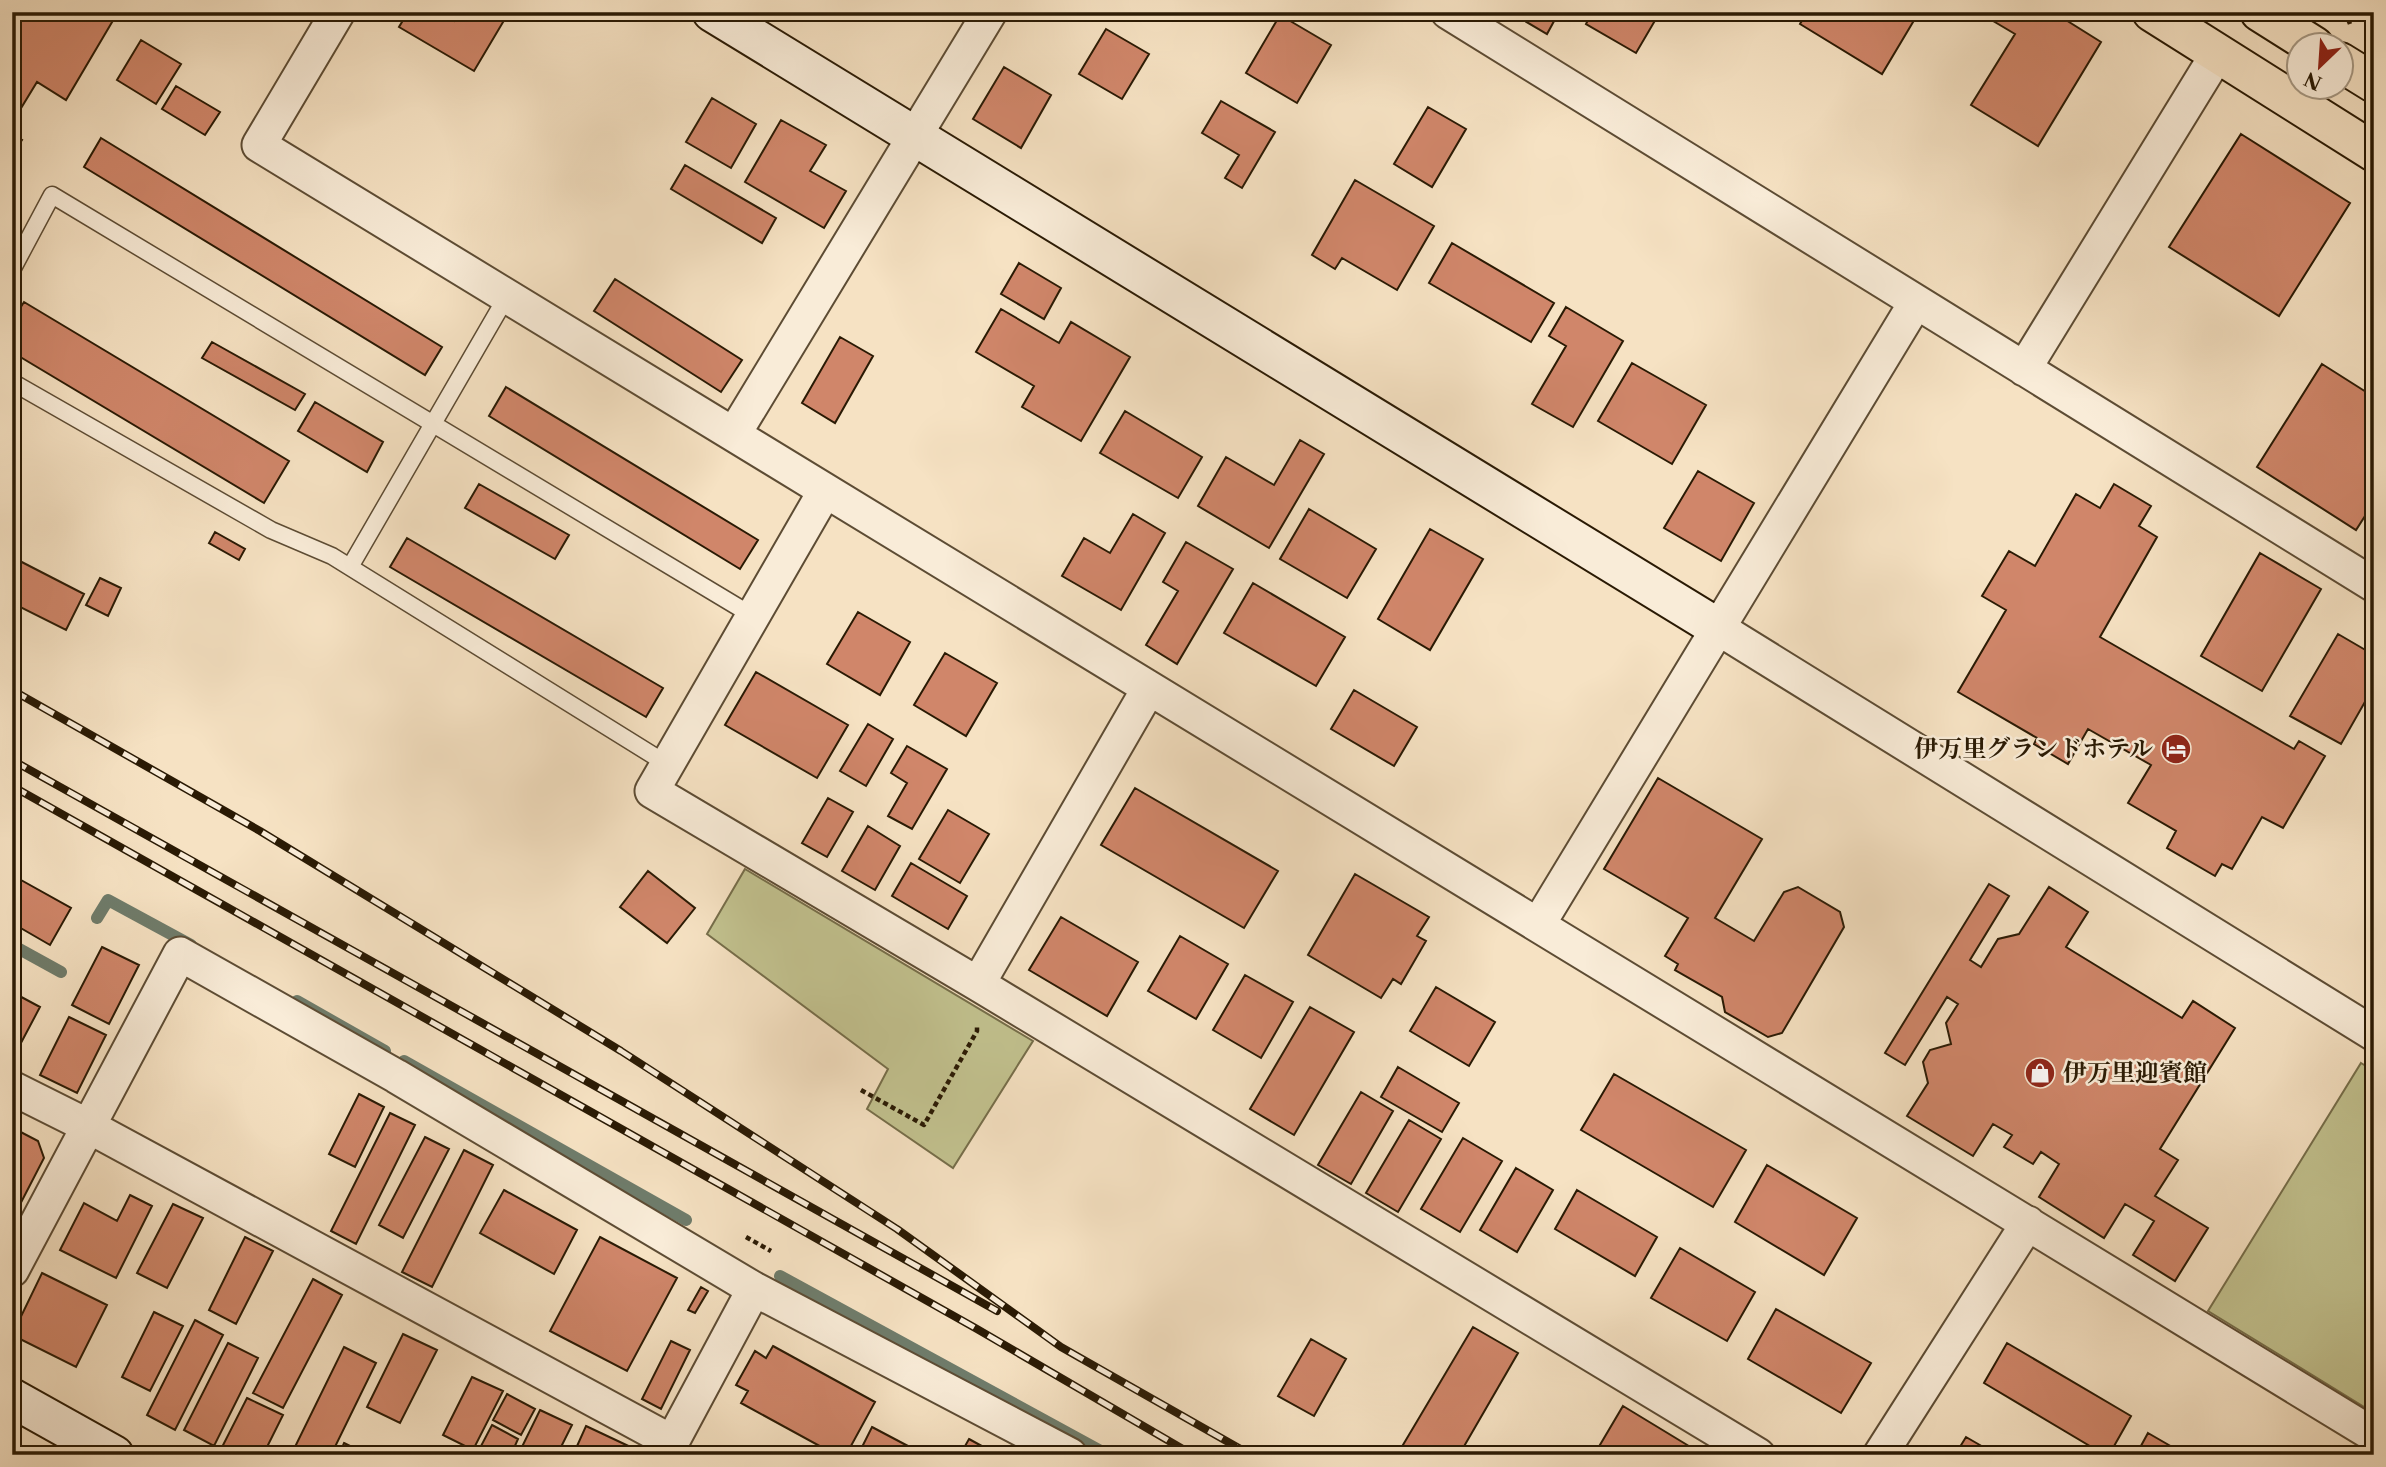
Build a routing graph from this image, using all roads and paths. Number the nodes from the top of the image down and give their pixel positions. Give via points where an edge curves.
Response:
1 (338, 12) edge
2 (712, 12) edge
3 (989, 12) edge
4 (1448, 12) edge
5 (2152, 12) edge
6 (2260, 12) edge
7 (2292, 32) edge
8 (2218, 53) junction
9 (2354, 71) edge
10 (2374, 83) edge
11 (914, 136) junction
12 (2374, 152) edge
13 (12, 270) edge
14 (507, 296) junction
15 (1916, 302) junction
16 (2024, 369) junction
17 (12, 382) edge
18 (434, 423) junction
19 (734, 435) junction
20 (825, 491) junction
21 (350, 567) junction
22 (2374, 584) edge
23 (753, 616) junction
24 (1718, 628) junction
25 (1149, 688) junction
26 (667, 764) junction
27 (1538, 925) junction
28 (978, 984) junction
29 (2374, 1034) edge
30 (12, 1088) edge
31 (862, 1090) dead end
32 (88, 1126) junction
33 (2028, 1223) junction
34 (12, 1270) edge
35 (754, 1289) junction
36 (12, 1398) edge
37 (2374, 1435) edge
38 (677, 1451) edge
39 (114, 1455) edge
40 (1070, 1455) edge
41 (1758, 1455) edge
42 (1880, 1455) edge

1 - 14 street via 259,145
2 - 11 street
3 - 11 street
4 - 15 street
5 - 8 highway
6 - 7 highway
8 - 12 highway
8 - 16 street
9 - 10 highway
11 - 19 street
11 - 24 street
13 - 18 lane via 52,195
14 - 18 lane
14 - 19 street
15 - 16 street
15 - 24 street
16 - 22 street
17 - 21 lane via 271,530
18 - 21 lane
18 - 23 lane
19 - 20 street
20 - 23 street
20 - 25 street
21 - 26 lane
23 - 26 street
24 - 27 street
24 - 29 street
25 - 27 street
25 - 28 street
26 - 28 street via 652,792
27 - 33 street
28 - 31 path via 977,1031 924,1125
28 - 41 street
30 - 32 street
32 - 34 street
32 - 35 street via 180,954 396,1076
32 - 38 street
33 - 37 street
33 - 42 street
35 - 38 street
35 - 40 street
36 - 39 street

